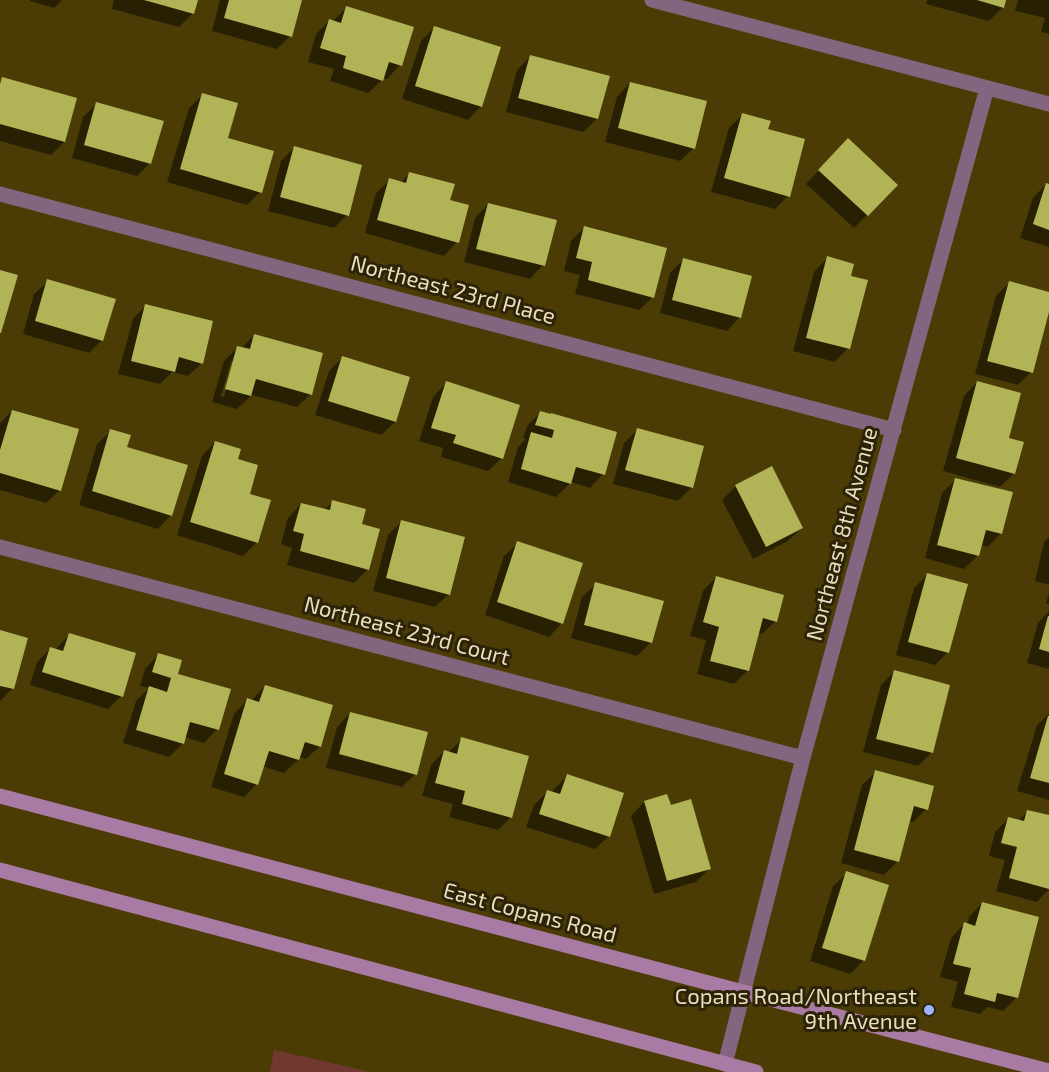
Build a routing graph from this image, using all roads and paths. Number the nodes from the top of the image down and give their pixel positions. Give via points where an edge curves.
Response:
1 (652, 0) edge
2 (987, 88) junction
3 (1049, 104) edge
4 (0, 194) edge
5 (894, 430) junction
6 (0, 547) edge
7 (803, 758) junction
8 (0, 796) edge
9 (0, 870) edge
10 (743, 992) junction
11 (725, 1064) junction
12 (1049, 1071) edge
13 (756, 1072) edge

1 - 2 street
2 - 3 street
2 - 5 street, Northeast 8th Avenue
4 - 5 street, Northeast 23rd Place
5 - 7 street, Northeast 8th Avenue
6 - 7 street, Northeast 23rd Court
7 - 10 street, Northeast 8th Avenue
8 - 10 main road, East Copans Road
9 - 11 main road
10 - 11 street, Northeast 8th Avenue
10 - 12 main road, East Copans Road
11 - 13 main road

